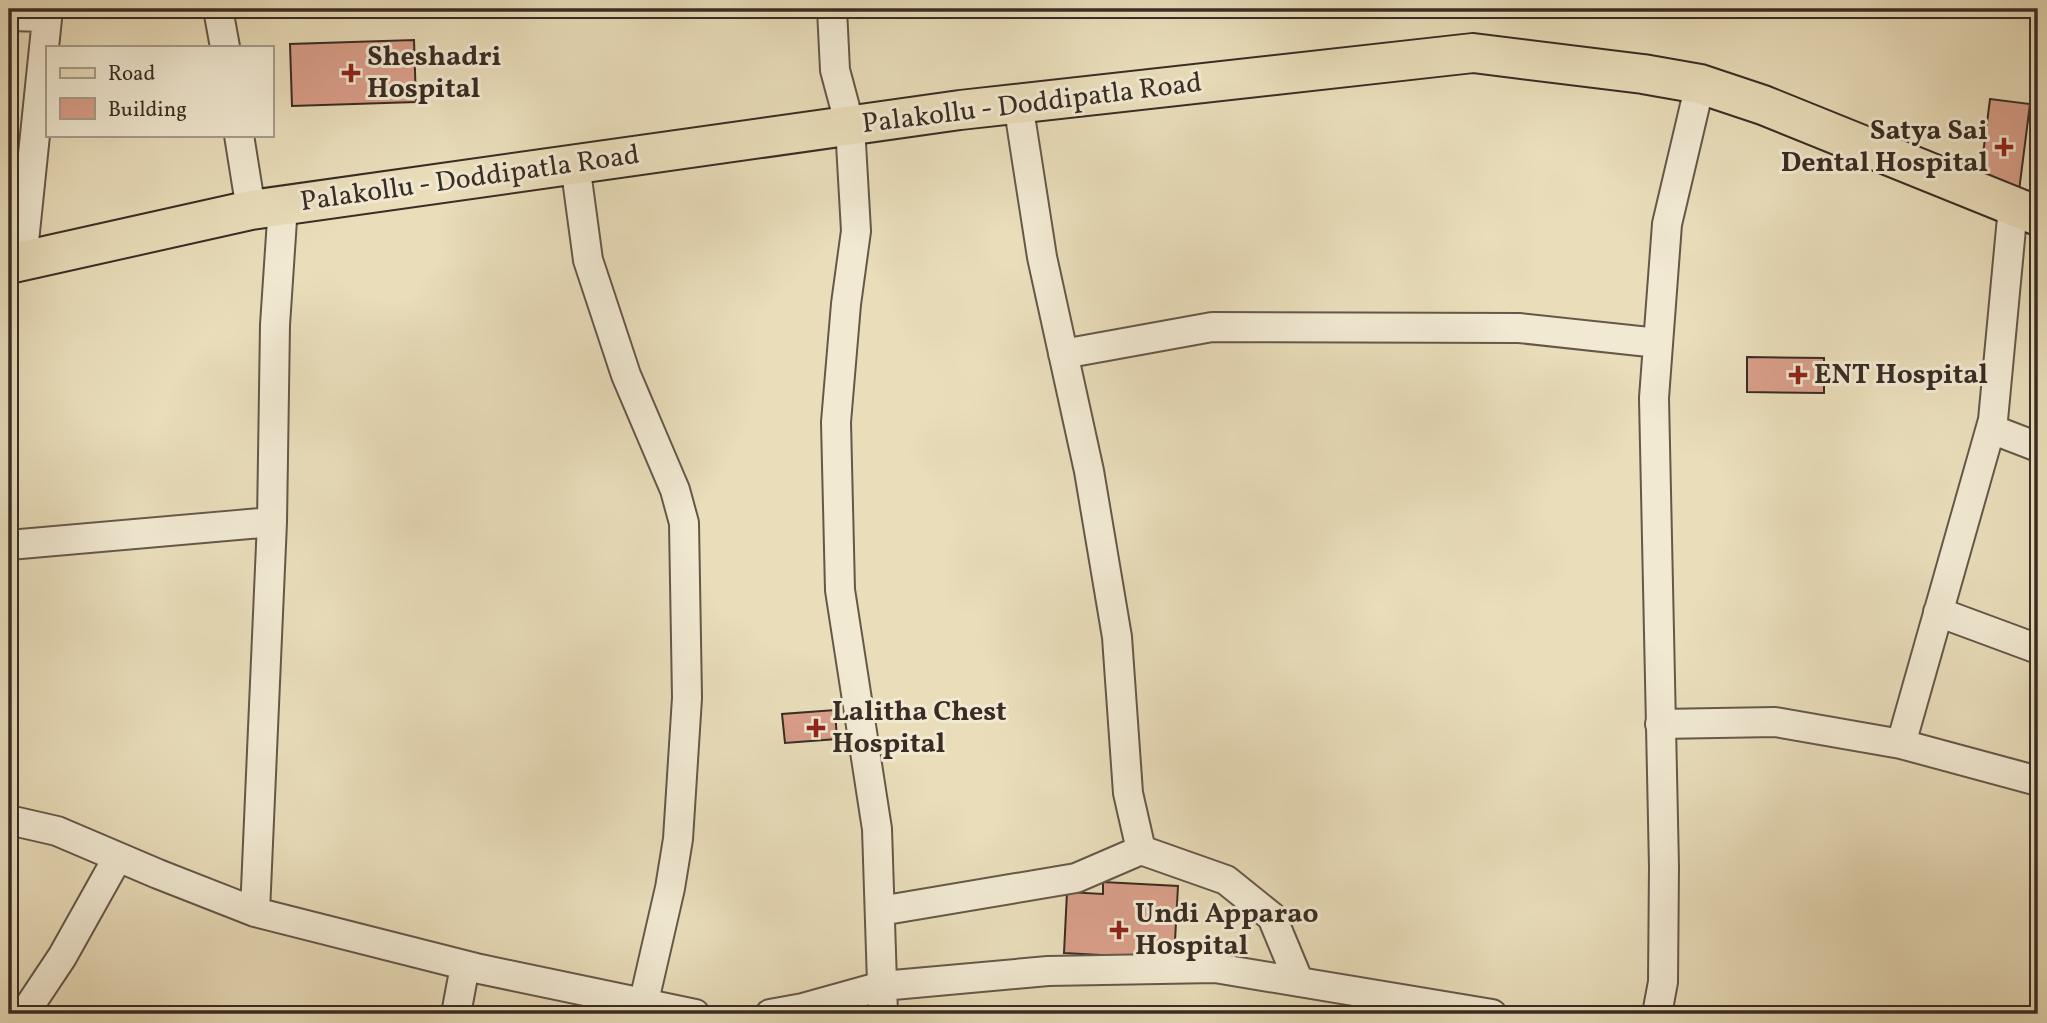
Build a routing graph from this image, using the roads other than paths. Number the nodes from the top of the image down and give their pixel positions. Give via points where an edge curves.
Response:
1 (218, 9) edge
2 (832, 9) edge
3 (47, 13) edge
4 (9, 16) edge
5 (225, 46) edge
6 (1700, 84) junction
7 (1018, 103) junction
8 (850, 125) junction
9 (239, 136) edge
10 (575, 164) junction
11 (267, 208) junction
12 (2026, 211) edge
13 (15, 263) edge
14 (1658, 342) junction
15 (1063, 354) junction
16 (1991, 429) junction
17 (2038, 447) edge
18 (272, 522) junction
19 (9, 545) edge
20 (1938, 612) junction
21 (2038, 649) edge
22 (1660, 724) junction
23 (1901, 744) junction
24 (2038, 781) edge
25 (9, 820) edge
26 (1141, 850) junction
27 (118, 857) junction
28 (880, 911) junction
29 (255, 912) junction
30 (465, 966) junction
31 (1299, 982) junction
32 (882, 986) junction
33 (641, 1009) edge
34 (24, 1014) edge
35 (456, 1014) edge
36 (695, 1014) edge
37 (770, 1014) edge
38 (883, 1014) edge
39 (1492, 1014) edge
40 (1657, 1014) edge

1 - 5 street
2 - 8 street via 835,71
3 - 4 street
3 - 13 street
6 - 7 main road, Palakollu - Doddipatla Road via 1474,53
6 - 12 main road, Palakollu - Doddipatla Road
6 - 14 street via 1667,224
7 - 8 main road, Palakollu - Doddipatla Road
7 - 15 street via 1042,257
8 - 10 main road, Palakollu - Doddipatla Road
8 - 28 street via 856,231 836,422 840,590 877,830
9 - 11 street
10 - 11 main road, Palakollu - Doddipatla Road
10 - 33 street via 588,260 625,375 675,490 684,523 687,698 678,839
11 - 13 main road, Palakollu - Doddipatla Road
11 - 18 street via 275,325
12 - 16 street
14 - 15 street via 1519,328 1212,327
14 - 22 street via 1654,398
15 - 26 street via 1089,471 1117,638 1128,793
16 - 17 street
16 - 20 street
18 - 19 street
18 - 29 street
20 - 21 street
20 - 23 street
22 - 23 street via 1775,722
22 - 40 street via 1663,982
23 - 24 street
25 - 27 street via 57,831
26 - 28 street via 1076,878
26 - 31 street via 1226,880 1272,917
27 - 29 street
27 - 34 street
28 - 32 street
29 - 30 street
30 - 33 street
30 - 35 street
31 - 32 street via 1215,968 1048,971
31 - 39 street
32 - 37 street
32 - 38 street
33 - 36 street

